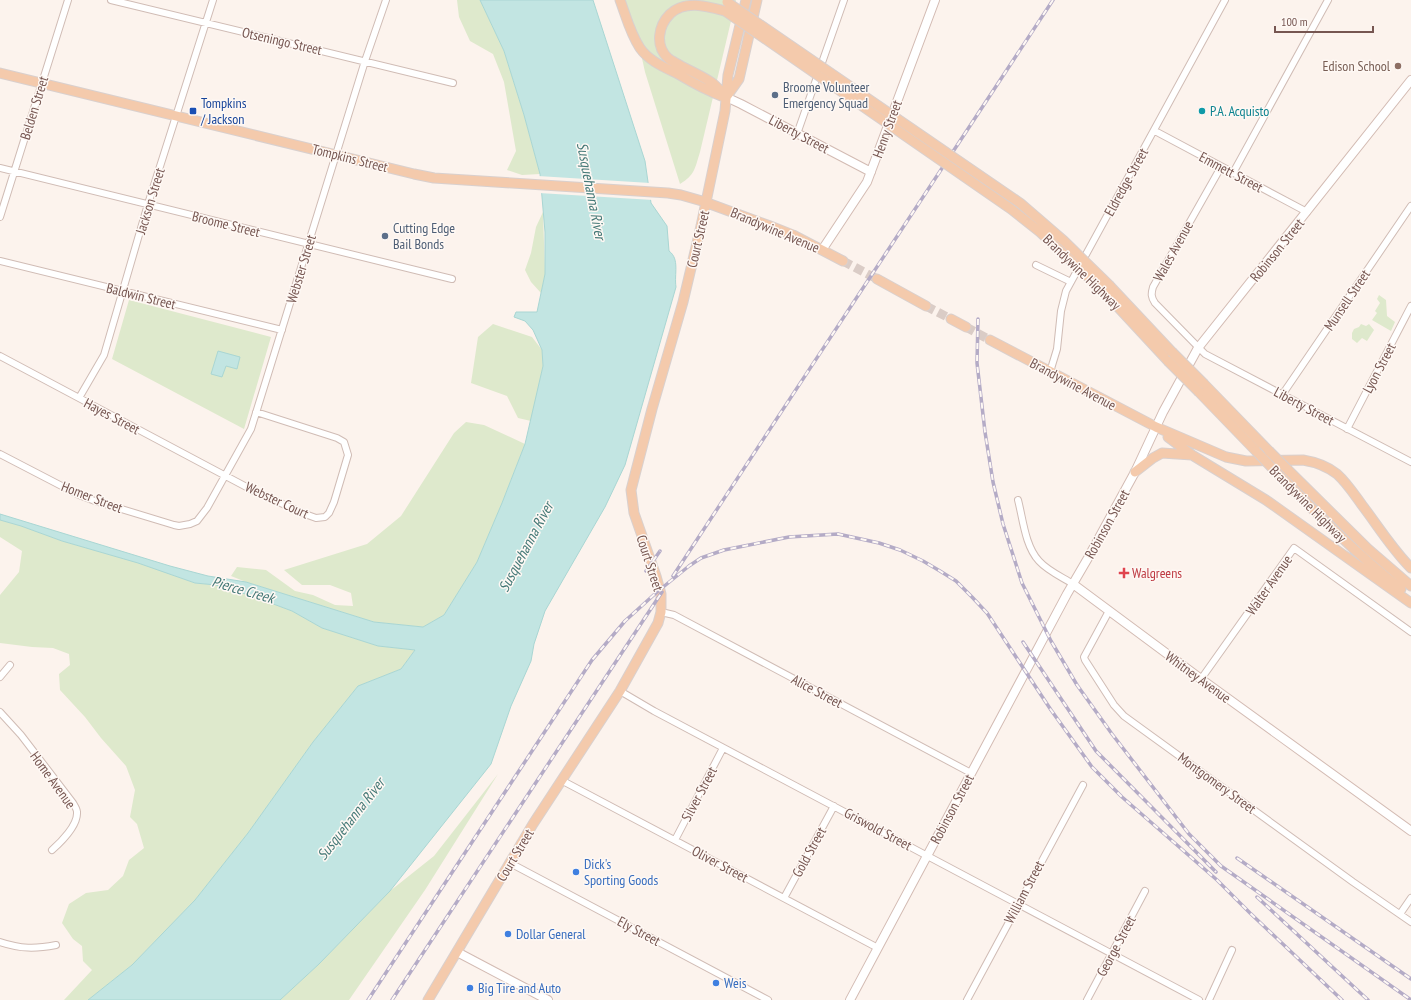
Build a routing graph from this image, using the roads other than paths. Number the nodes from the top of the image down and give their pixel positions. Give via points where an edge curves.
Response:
1 (68, 0) edge
2 (111, 0) edge
3 (213, 0) edge
4 (386, 0) edge
5 (620, 0) edge
6 (708, 0) edge
7 (746, 0) edge
8 (757, 0) edge
9 (844, 0) edge
10 (935, 0) edge
11 (1226, 0) edge
12 (1328, 0) edge
13 (725, 4) edge
14 (206, 23) junction
15 (364, 61) junction
16 (0, 73) edge
17 (1411, 80) edge
18 (41, 83) junction
19 (453, 83) dead end
20 (726, 97) junction
21 (177, 116) junction
22 (1155, 131) junction
23 (797, 134) junction
24 (336, 155) junction
25 (1221, 167) junction
26 (0, 168) edge
27 (14, 172) junction
28 (871, 172) junction
29 (1234, 173) junction
30 (706, 202) junction
31 (148, 204) junction
32 (1411, 206) edge
33 (1307, 212) junction
34 (0, 217) edge
35 (309, 244) junction
36 (822, 250) junction
37 (0, 261) edge
38 (843, 261) tunnel mouth
39 (1036, 265) dead end
40 (452, 279) dead end
41 (877, 279) tunnel mouth
42 (1071, 282) junction
43 (122, 292) junction
44 (926, 306) tunnel mouth
45 (1411, 306) edge
46 (951, 319) tunnel mouth
47 (966, 327) tunnel mouth
48 (282, 330) junction
49 (990, 340) tunnel mouth
50 (1198, 348) junction
51 (0, 356) edge
52 (1170, 357) junction
53 (1050, 372) junction
54 (1282, 394) junction
55 (79, 398) junction
56 (256, 412) junction
57 (1156, 427) junction
58 (1347, 429) junction
59 (0, 454) edge
60 (1192, 455) junction
61 (1411, 462) edge
62 (1135, 472) junction
63 (225, 475) junction
64 (1018, 500) dead end
65 (190, 524) joint
66 (1411, 568) edge
67 (1073, 584) junction
68 (1411, 586) edge
69 (1411, 597) edge
70 (1411, 603) edge
71 (1109, 611) junction
72 (661, 612) junction
73 (1411, 632) edge
74 (10, 665) dead end
75 (0, 677) edge
76 (1201, 679) junction
77 (620, 691) junction
78 (0, 712) edge
79 (724, 748) junction
80 (971, 773) junction
81 (561, 780) junction
82 (1083, 785) dead end
83 (834, 806) junction
84 (1411, 831) edge
85 (674, 840) junction
86 (52, 850) dead end
87 (927, 856) junction
88 (510, 863) junction
89 (1145, 891) dead end
90 (784, 898) junction
91 (1411, 898) edge
92 (1018, 904) junction
93 (1400, 914) junction
94 (1411, 922) edge
95 (0, 942) edge
96 (56, 946) dead end
97 (878, 948) junction
98 (1232, 950) dead end
99 (457, 952) junction
100 (1112, 953) junction
101 (428, 1000) edge
102 (548, 1000) edge
103 (768, 1000) edge
104 (850, 1000) edge
105 (967, 1000) edge
106 (1087, 1000) edge
107 (1199, 1000) edge
108 (1209, 1000) edge

1 - 18 street, Belden Street
2 - 14 street, Otseningo Street
3 - 14 street, Jackson Street
4 - 15 street, Webster Street
5 - 20 main road via 630,29 647,56 709,91
6 - 13 main road, Brandywine Highway
7 - 20 main road, Court Street via 728,75
8 - 20 main road via 740,79
9 - 23 street
10 - 28 street, Henry Street
11 - 22 street, Eldredge Street
12 - 29 street
13 - 20 main road via 688,4 672,11 661,27 660,38 668,59 713,83
13 - 52 main road, Brandywine Highway, bridge via 1023,206 1064,241
14 - 15 street, Otseningo Street
14 - 21 street, Jackson Street
15 - 19 street, Otseningo Street
15 - 24 street, Webster Street
16 - 18 main road, Tompkins Street
17 - 33 street, Robinson Street
18 - 21 main road, Tompkins Street
18 - 27 street, Belden Street
20 - 23 street, Liberty Street
20 - 30 main road, Court Street
21 - 24 main road, Tompkins Street
21 - 31 street, Jackson Street
22 - 25 street, Emmett Street
22 - 42 street, Eldredge Street
23 - 28 street, Liberty Street
24 - 30 main road, Tompkins Street via 434,178 668,193
24 - 35 street, Webster Street
25 - 29 street, Emmett Street
25 - 50 street, Wales Avenue via 1151,293 1155,303
26 - 27 street, Broome Street
27 - 31 street, Broome Street
27 - 34 street, Belden Street
28 - 36 street, Henry Street via 864,187
29 - 33 street, Emmett Street
30 - 36 main road, Brandywine Avenue via 781,230
30 - 72 main road, Court Street via 683,302 631,490 634,513 659,584
31 - 35 street, Broome Street
31 - 43 street, Jackson Street
32 - 54 street, Munsell Street
33 - 50 street, Robinson Street
35 - 40 street, Broome Street
35 - 48 street, Webster Street
36 - 38 main road, Brandywine Avenue
37 - 43 street, Baldwin Street
39 - 42 street
41 - 44 main road
42 - 53 street, Eldredge Street via 1063,301 1057,349
43 - 48 street, Baldwin Street
43 - 55 street, Jackson Street via 102,360
45 - 58 street, Lyon Street
46 - 47 main road
48 - 56 street, Webster Street
49 - 53 main road, Brandywine Avenue
50 - 54 street, Liberty Street
50 - 57 street, Robinson Street
51 - 55 street, Hayes Street
52 - 68 main road, Brandywine Highway, bridge via 1204,384 1368,549
52 - 69 main road, Brandywine Highway, bridge via 1199,392 1343,540
53 - 57 main road, Brandywine Avenue
54 - 58 street, Liberty Street
55 - 63 street, Hayes Street
56 - 63 street, Webster Street via 246,439
56 - 63 street, Webster Court via 344,442 348,455 329,513 316,518 305,514
57 - 60 main road
57 - 62 street, Robinson Street
57 - 66 main road via 1235,460 1303,460 1329,469 1349,487
58 - 61 street, Liberty Street
59 - 65 street, Homer Street via 95,501 174,525
60 - 62 main road via 1162,453
60 - 70 main road via 1266,500
62 - 67 street, Robinson Street
63 - 65 street, Webster Street via 207,508 197,521
64 - 67 street, Whitney Avenue via 1027,538 1036,558
67 - 71 street, Whitney Avenue
67 - 80 street, Robinson Street
71 - 76 street, Whitney Avenue
71 - 93 street, Montgomery Street via 1084,657 1114,705 1124,716
72 - 77 main road, Court Street via 656,630
72 - 80 street, Alice Street via 674,615
73 - 76 street, Walter Avenue via 1294,548
74 - 75 street
76 - 84 street, Whitney Avenue
77 - 79 street, Griswold Street
77 - 81 main road, Court Street
78 - 86 street, Home Avenue via 21,735 77,811 74,823 65,838
79 - 83 street, Griswold Street
79 - 85 street, Silver Street
80 - 87 street, Robinson Street
81 - 85 street, Oliver Street
81 - 88 main road, Court Street
82 - 92 street, William Street
83 - 87 street, Griswold Street
83 - 90 street, Gold Street
85 - 90 street, Oliver Street
87 - 92 street, Griswold Street
87 - 97 street, Robinson Street
88 - 99 main road, Court Street
88 - 103 street, Ely Street
89 - 100 street, George Street
90 - 97 street, Oliver Street
91 - 93 street
92 - 100 street, Griswold Street
92 - 105 street, William Street
93 - 94 street, Montgomery Street
95 - 96 street via 16,947
97 - 104 street, Robinson Street
98 - 108 street
99 - 101 main road, Court Street
99 - 102 street
100 - 106 street, George Street
100 - 107 street, Griswold Street

